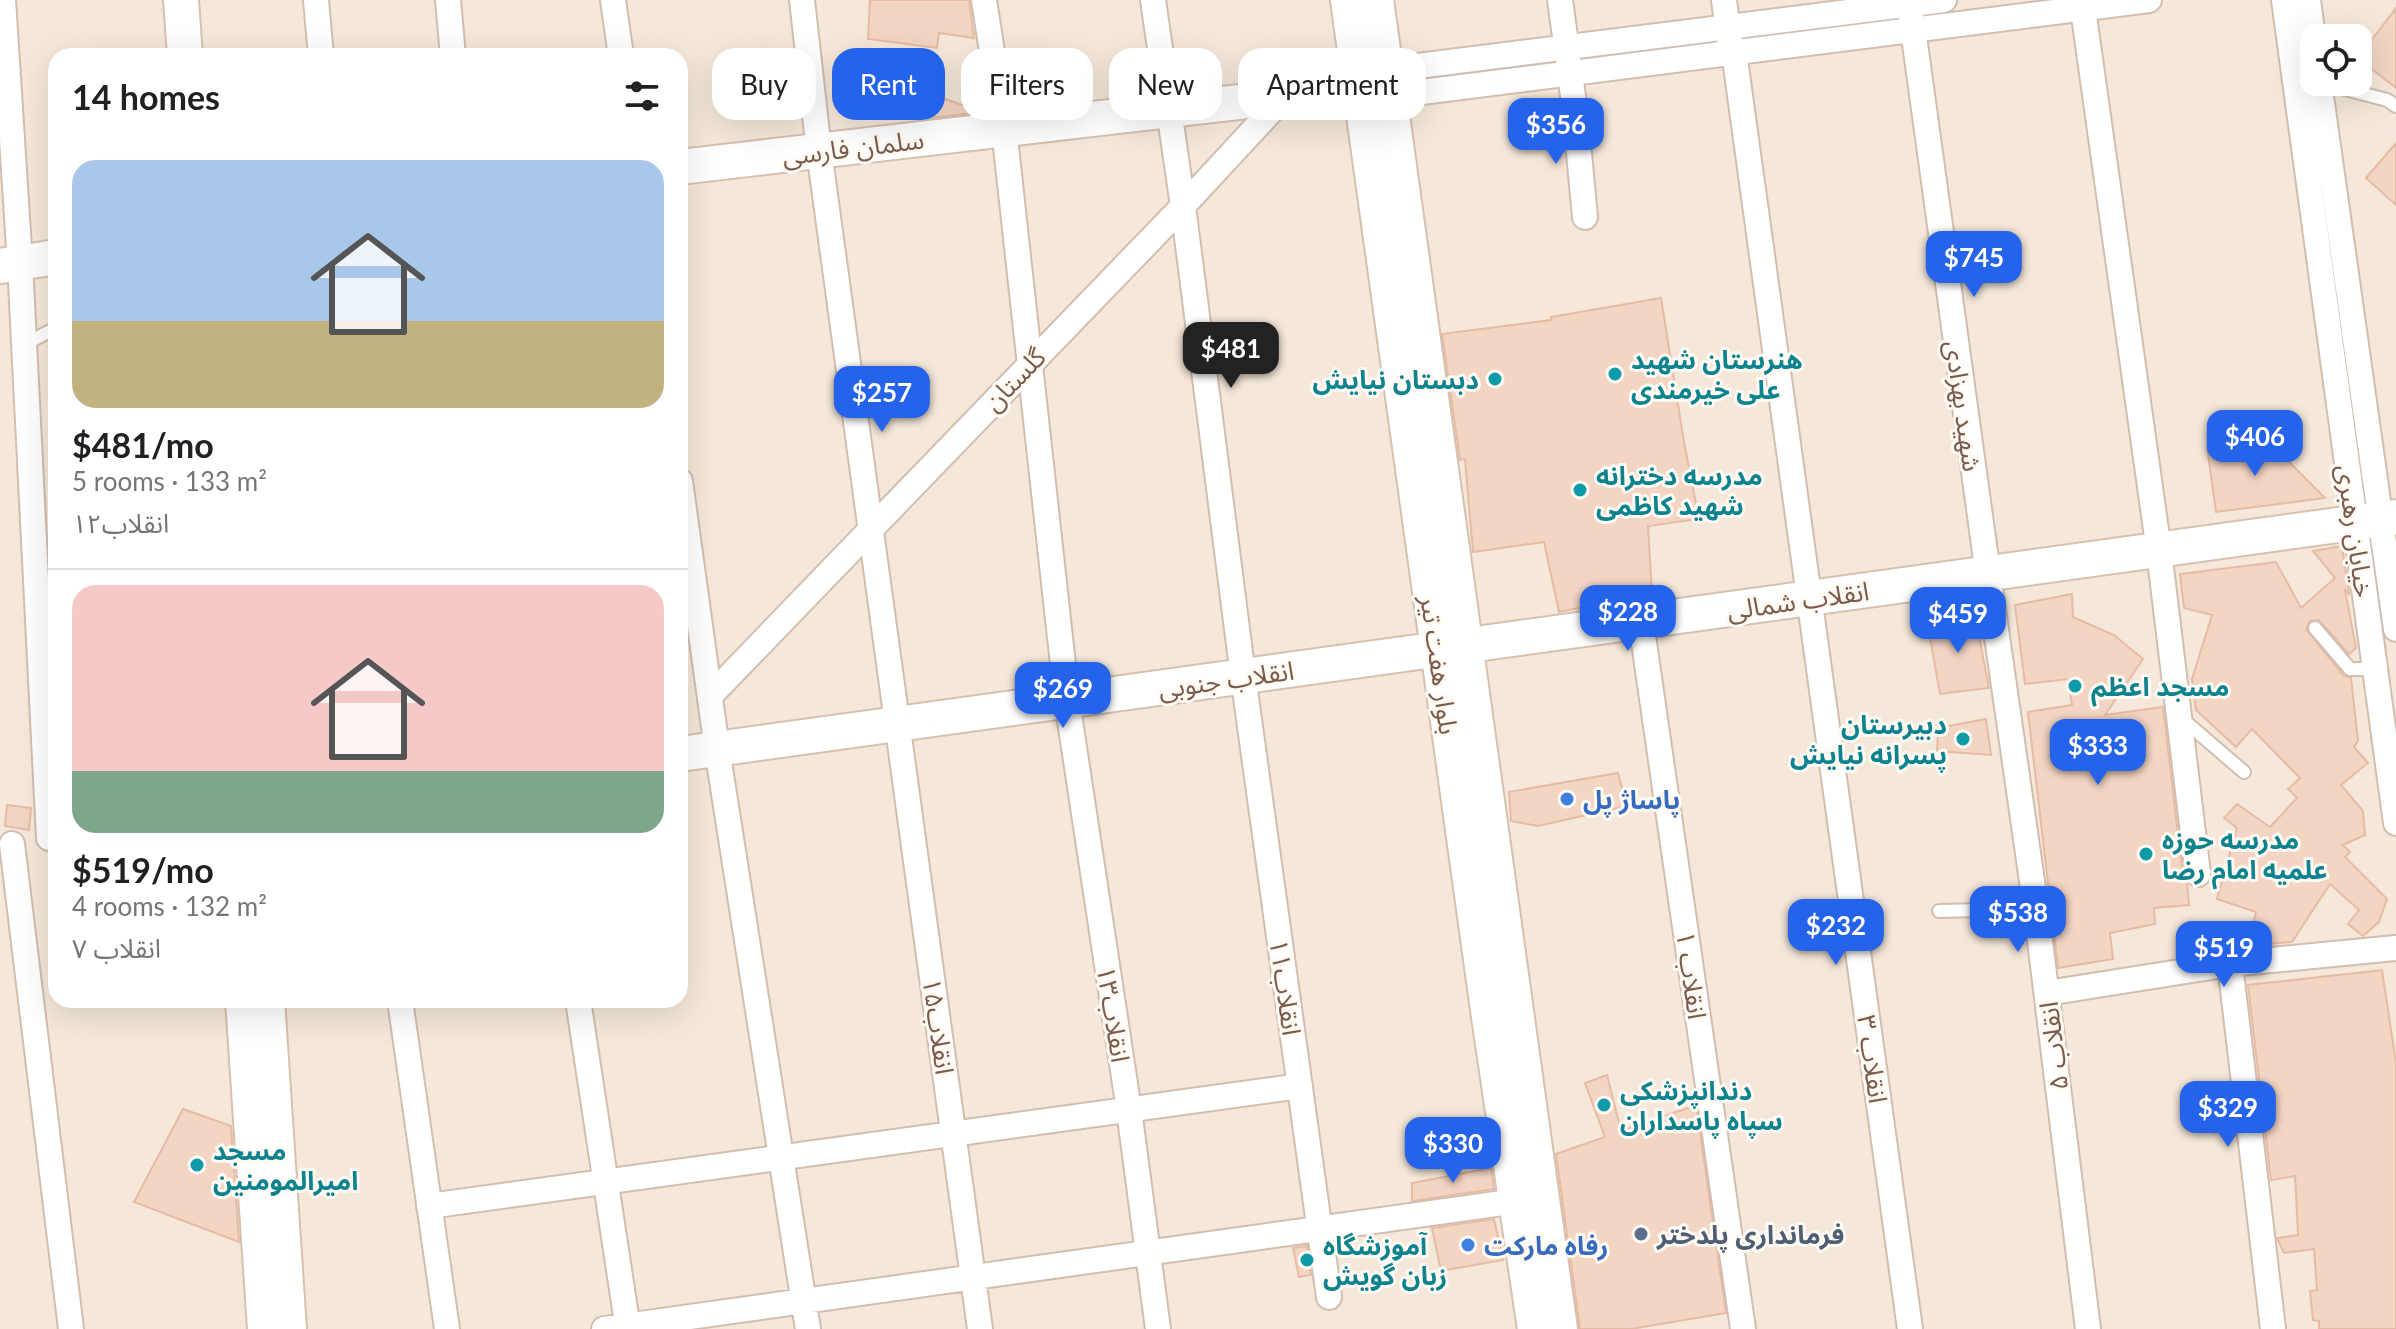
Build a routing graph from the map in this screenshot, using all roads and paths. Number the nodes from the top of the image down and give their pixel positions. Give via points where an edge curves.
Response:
1 (3, 0) edge
2 (181, 0) edge
3 (316, 0) edge
4 (448, 0) edge
5 (613, 0) edge
6 (802, 0) edge
7 (984, 0) edge
8 (1153, 0) edge
9 (1348, 0) edge
10 (1376, 0) edge
11 (1560, 0) edge
12 (1724, 0) edge
13 (1944, 0) edge
14 (2149, 0) edge
15 (2284, 0) edge
16 (2308, 0) edge
17 (1909, 2) edge
18 (2083, 9) junction
19 (2311, 24) edge
20 (1727, 27) junction
21 (1913, 30) junction
22 (1566, 47) junction
23 (184, 48) edge
24 (320, 48) edge
25 (452, 48) edge
26 (620, 48) edge
27 (1160, 48) edge
28 (1366, 48) edge
29 (1378, 48) edge
30 (1734, 52) junction
31 (1570, 73) junction
32 (1426, 75) edge
33 (1426, 81) edge
34 (2321, 96) edge
35 (2372, 96) edge
36 (2396, 106) edge
37 (1109, 117) edge
38 (1170, 120) edge
39 (1263, 120) edge
40 (1384, 120) edge
41 (1004, 129) junction
42 (819, 151) junction
43 (688, 166) edge
44 (1183, 206) junction
45 (1585, 217) dead end
46 (48, 258) edge
47 (10, 264) edge
48 (48, 332) edge
49 (25, 344) junction
50 (1030, 363) junction
51 (2377, 520) edge
52 (871, 528) junction
53 (688, 538) edge
54 (2159, 551) junction
55 (1988, 574) junction
56 (1810, 599) junction
57 (1641, 622) junction
58 (2315, 628) dead end
59 (2396, 629) edge
60 (1452, 648) junction
61 (2375, 669) junction
62 (1243, 676) junction
63 (710, 696) junction
64 (1067, 701) junction
65 (2178, 714) junction
66 (898, 724) junction
67 (717, 749) junction
68 (48, 750) edge
69 (688, 753) edge
70 (2244, 772) dead end
71 (2396, 823) edge
72 (48, 839) edge
73 (6, 844) edge
74 (2198, 874) dead end
75 (2036, 909) junction
76 (1939, 911) dead end
77 (2396, 948) edge
78 (2230, 964) junction
79 (2047, 993) junction
80 (244, 1008) edge
81 (268, 1008) edge
82 (401, 1008) edge
83 (579, 1008) edge
84 (1300, 1086) junction
85 (1129, 1110) junction
86 (954, 1134) junction
87 (781, 1158) junction
88 (605, 1182) junction
89 (1517, 1201) junction
90 (429, 1206) junction
91 (1319, 1229) junction
92 (1148, 1253) junction
93 (973, 1277) junction
94 (1329, 1297) dead end
95 (803, 1301) junction
96 (620, 1328) edge
97 (71, 1329) edge
98 (265, 1329) edge
99 (289, 1329) edge
100 (447, 1329) edge
101 (808, 1329) edge
102 (980, 1329) edge
103 (1158, 1329) edge
104 (1535, 1329) edge
105 (1560, 1329) edge
106 (1743, 1329) edge
107 (1910, 1329) edge
108 (2088, 1329) edge
109 (2273, 1329) edge

1 - 47 street
2 - 23 main road
3 - 24 street
4 - 25 street
5 - 26 street
6 - 42 street, انقلاب۱۵
7 - 41 street, انقلاب۱۳
8 - 27 street, انقلاب۱۱
9 - 28 main road, بلوار هفت تیر
10 - 29 main road, بلوار هفت تیر
11 - 22 street
12 - 20 street, انقلاب ۳
13 - 17 street
14 - 18 street
15 - 51 street, خیابان رهبری
16 - 19 street
17 - 20 street
17 - 21 street, شهید بهزادی
18 - 21 street
18 - 54 street
20 - 22 street
20 - 30 street, انقلاب ۳
21 - 30 street
21 - 55 street, شهید بهزادی
22 - 31 street
22 - 32 street
30 - 31 street
30 - 56 street, انقلاب ۳
31 - 33 street
31 - 45 street
34 - 51 street, خیابان رهبری
35 - 36 lane
37 - 41 main road, سلمان فارسی
38 - 44 street, انقلاب۱۱
39 - 44 street, گلستان
40 - 60 main road, بلوار هفت تیر
41 - 42 main road, سلمان فارسی
41 - 50 street, انقلاب۱۳
42 - 43 main road, سلمان فارسی
42 - 52 street, انقلاب۱۵
44 - 50 street, گلستان
44 - 62 street, انقلاب۱۱
46 - 47 main road
47 - 49 street
48 - 49 lane
49 - 68 street
50 - 52 street, گلستان
50 - 64 street, انقلاب۱۳
51 - 54 main road, انقلاب شمالی
51 - 59 street, خیابان رهبری
51 - 61 street, خیابان رهبری
52 - 63 street, گلستان
52 - 66 street, انقلاب۱۵
53 - 63 street
54 - 55 main road, انقلاب شمالی
54 - 65 street
55 - 56 main road, انقلاب شمالی
55 - 75 street, انقلاب ۵
56 - 57 main road, انقلاب شمالی
56 - 107 street, انقلاب ۳
57 - 60 main road, انقلاب شمالی
57 - 106 street, انقلاب ۱
58 - 61 lane via 2350,669
60 - 62 main road, انقلاب جنوبی
60 - 89 main road, بلوار هفت تیر
60 - 105 main road, بلوار هفت تیر
61 - 71 street, خیابان رهبری
62 - 64 main road, انقلاب جنوبی
62 - 84 street, انقلاب۱۱
63 - 67 street
64 - 66 main road, انقلاب جنوبی
64 - 85 street, انقلاب۱۳
65 - 70 lane
65 - 74 street
66 - 67 main road, انقلاب جنوبی
66 - 86 street, انقلاب۱۵
67 - 69 main road, انقلاب جنوبی
67 - 87 street
72 - 73 street
73 - 97 street
75 - 76 lane
75 - 79 street, انقلاب ۵
77 - 78 street
78 - 79 street
78 - 109 street
79 - 108 street, انقلاب ۵
80 - 98 main road
81 - 99 main road
82 - 90 street
83 - 88 street
84 - 85 street
84 - 91 street, انقلاب۱۱
85 - 86 street
85 - 92 street, انقلاب۱۳
86 - 87 street
86 - 93 street, انقلاب۱۵
87 - 88 street
87 - 95 street
88 - 90 street
88 - 96 street
89 - 91 street
89 - 104 main road, بلوار هفت تیر
90 - 100 street
91 - 92 street
91 - 94 street, انقلاب۱۱
92 - 93 street
92 - 103 street, انقلاب۱۳
93 - 95 street
93 - 102 street, انقلاب۱۵
95 - 96 street
95 - 101 street

